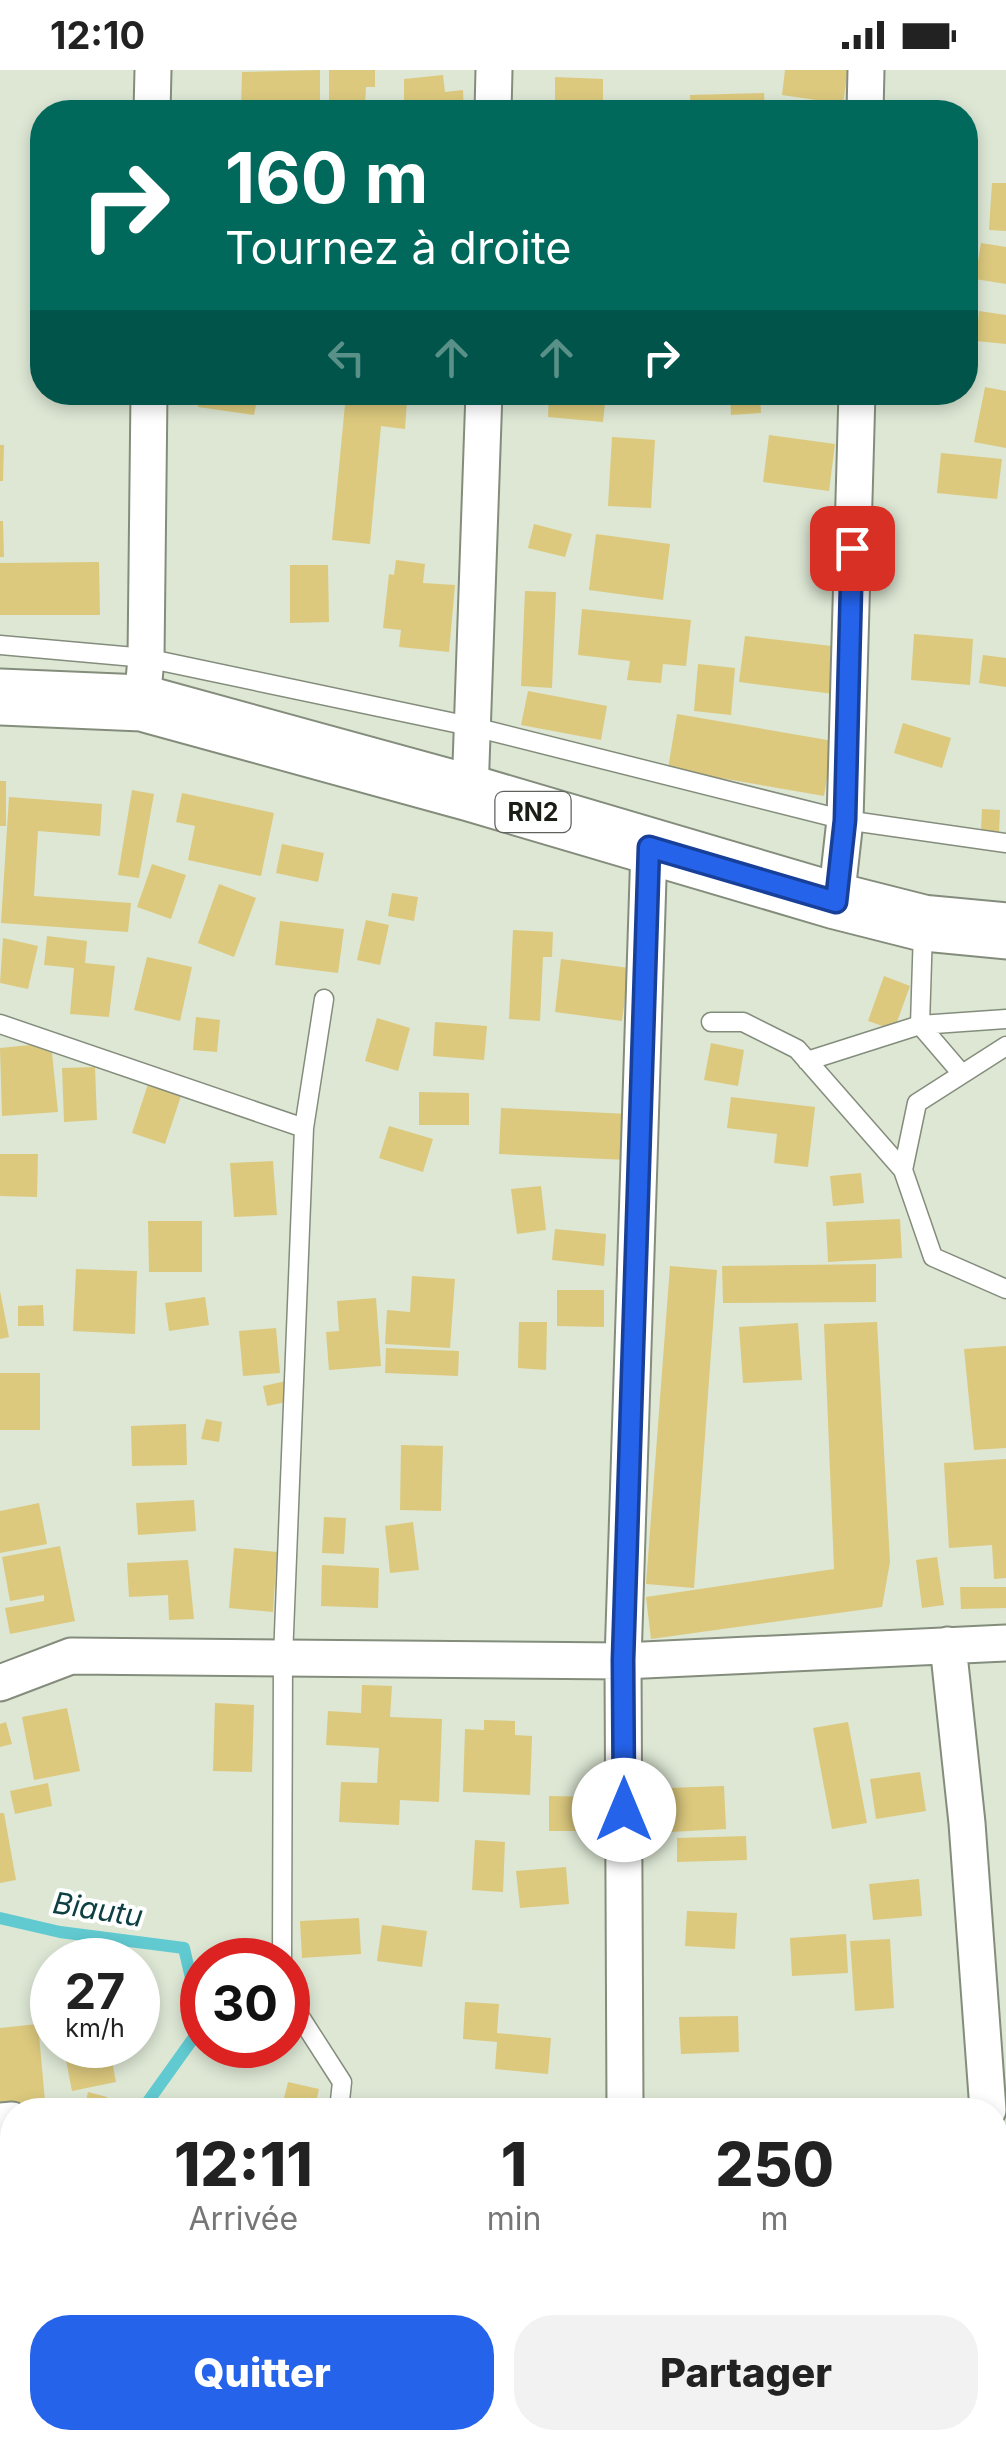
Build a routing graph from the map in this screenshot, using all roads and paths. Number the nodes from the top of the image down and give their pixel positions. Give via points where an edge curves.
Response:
1 (153, 70) edge
2 (494, 70) edge
3 (866, 70) edge
4 (152, 100) edge
5 (493, 100) edge
6 (865, 100) edge
7 (149, 405) edge
8 (484, 405) edge
9 (857, 405) edge
10 (0, 646) edge
11 (144, 680) junction
12 (0, 697) edge
13 (474, 727) junction
14 (470, 792) junction
15 (845, 820) junction
16 (1006, 842) edge
17 (649, 847) junction
18 (836, 902) junction
19 (923, 923) junction
20 (1006, 930) edge
21 (324, 999) dead end
22 (1006, 1019) edge
23 (712, 1022) dead end
24 (0, 1024) edge
25 (920, 1026) junction
26 (1006, 1046) edge
27 (807, 1060) junction
28 (962, 1074) junction
29 (304, 1128) junction
30 (903, 1170) junction
31 (1006, 1289) edge
32 (1006, 1644) edge
33 (948, 1645) junction
34 (283, 1658) junction
35 (623, 1660) junction
36 (0, 1684) edge
37 (282, 1938) edge
38 (310, 2032) edge
39 (340, 2098) edge
40 (626, 2098) edge
41 (987, 2098) edge

1 - 4 street
2 - 5 street
3 - 6 street
7 - 11 street
8 - 13 street
9 - 15 street
10 - 11 lane
11 - 12 highway, RN2
11 - 13 lane
11 - 14 highway, RN2
13 - 14 street
13 - 15 lane
14 - 17 highway, RN2
15 - 16 lane
15 - 18 street
17 - 18 highway, RN2
17 - 35 street
18 - 19 highway, RN2
19 - 20 highway, RN2
19 - 25 lane
21 - 29 lane
22 - 25 lane
23 - 27 lane via 743,1022
24 - 29 lane
25 - 27 lane
25 - 28 lane
26 - 28 lane
27 - 30 lane
28 - 30 lane via 917,1103
29 - 34 lane
30 - 31 lane via 932,1257
32 - 33 street
33 - 35 street
33 - 41 street
34 - 35 street
34 - 36 street via 71,1656
34 - 37 lane
35 - 40 street
38 - 39 lane via 342,2082

